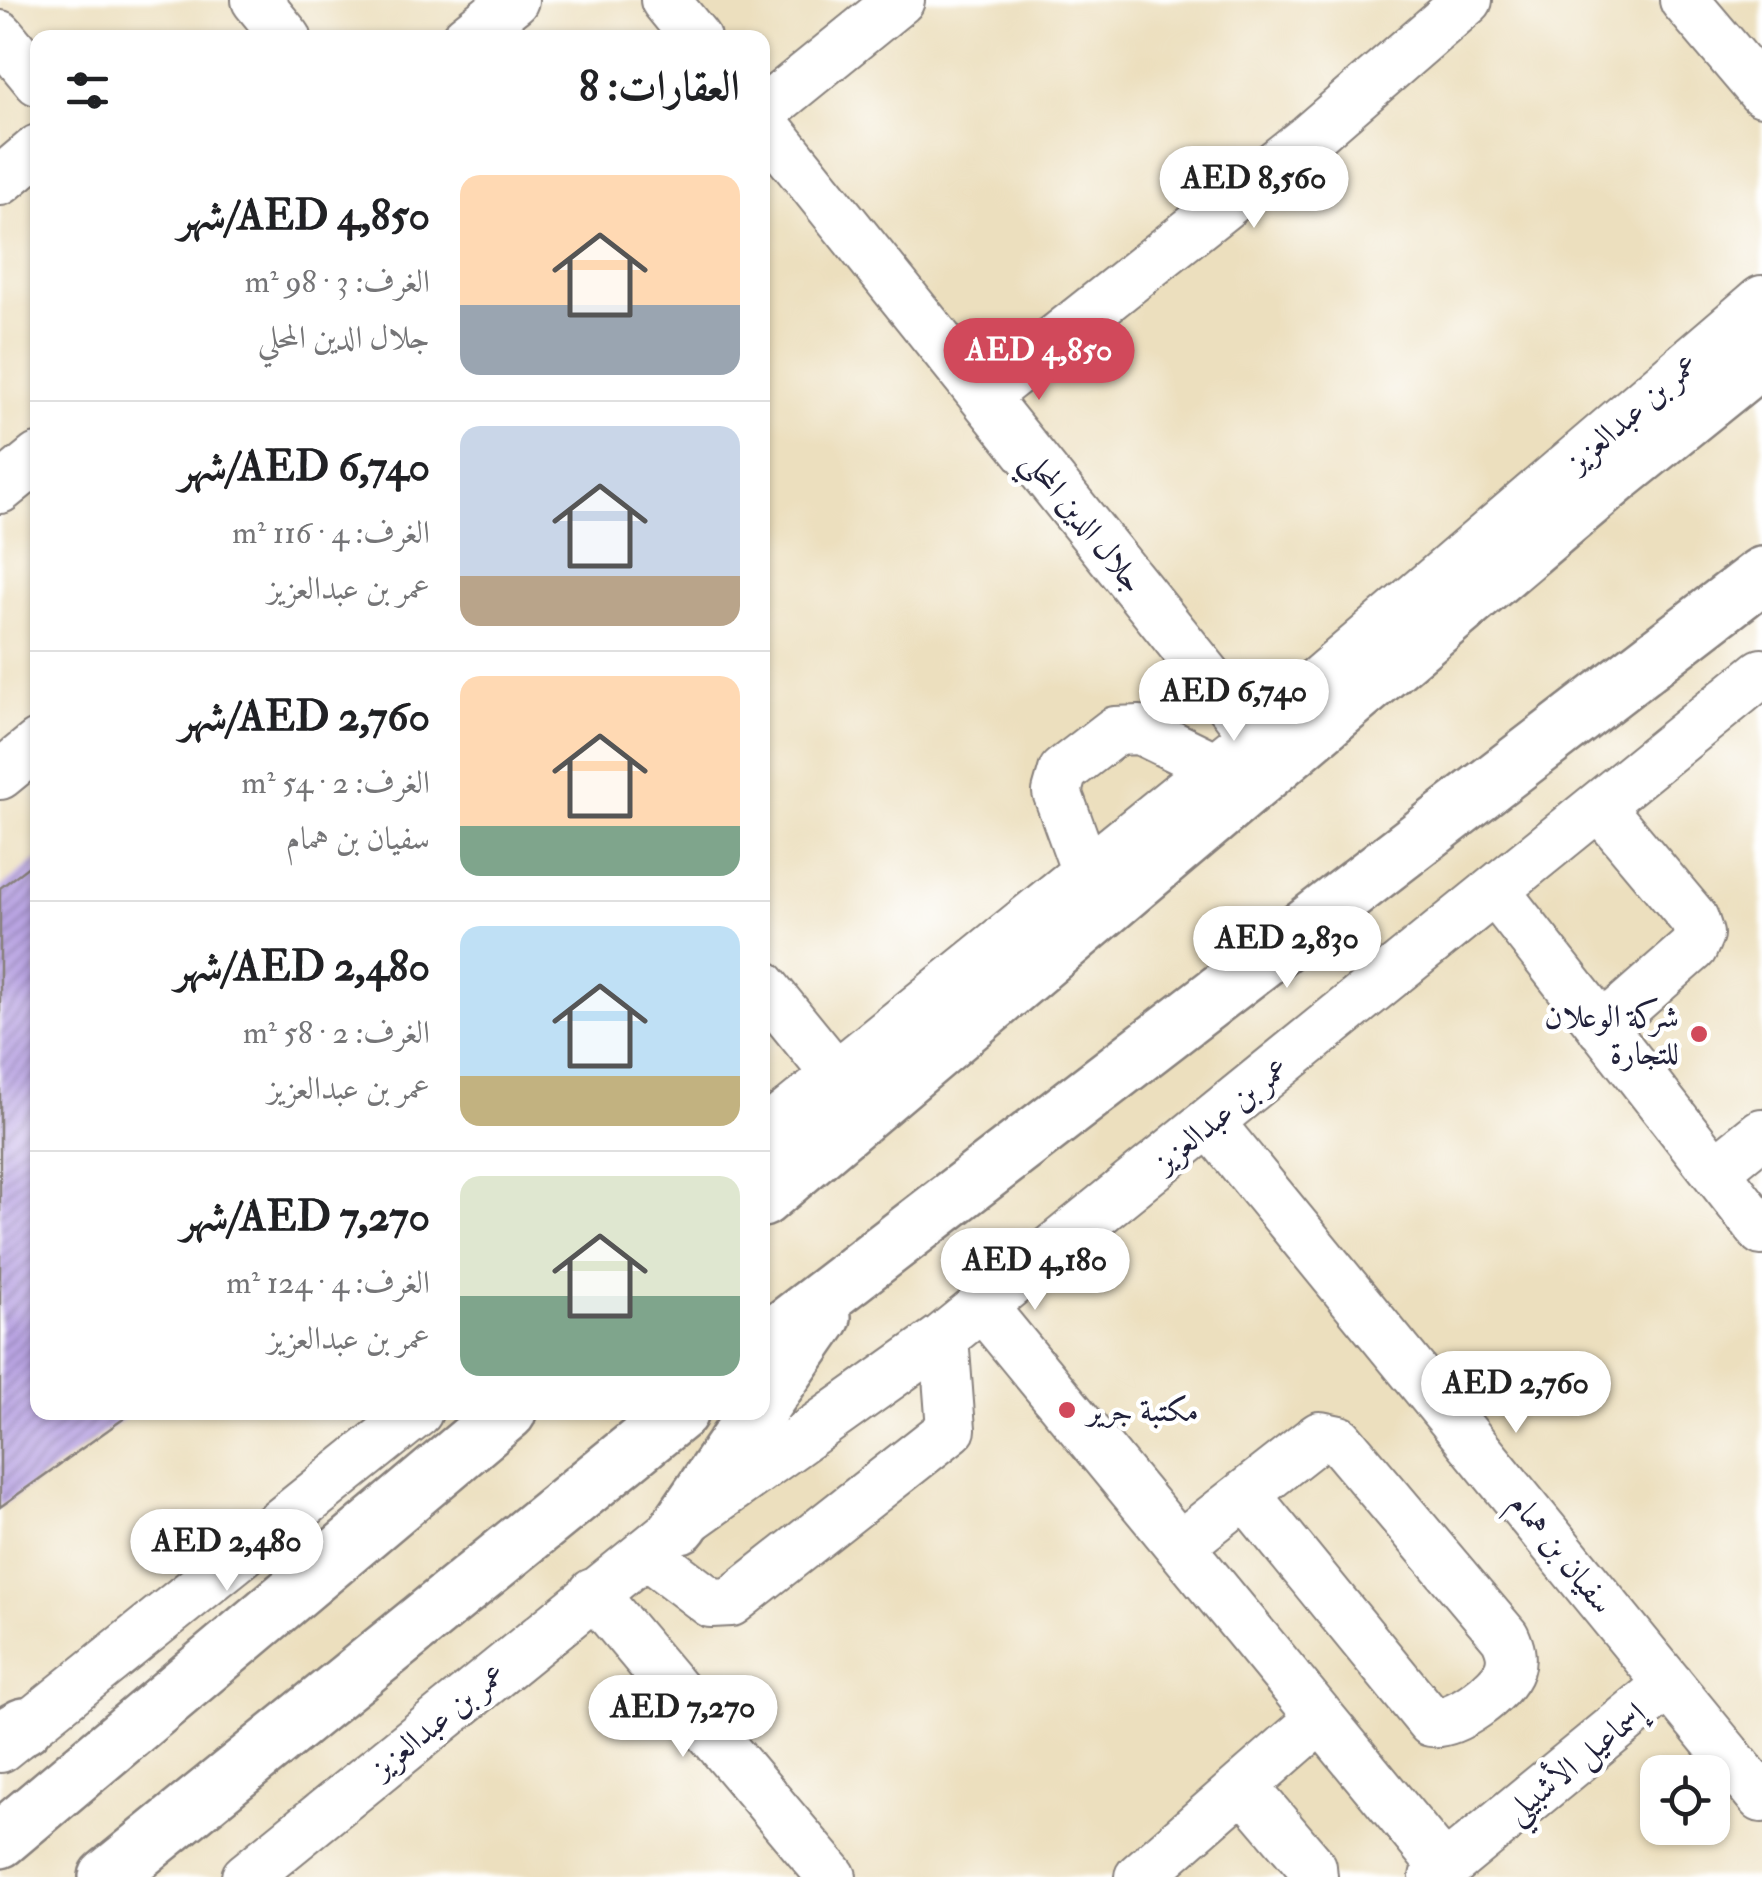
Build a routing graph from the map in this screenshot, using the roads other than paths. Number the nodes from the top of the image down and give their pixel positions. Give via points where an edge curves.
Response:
1 (256, 0) edge
2 (514, 0) edge
3 (666, 0) edge
4 (900, 0) edge
5 (1468, 0) edge
6 (1684, 0) edge
7 (280, 30) edge
8 (476, 30) edge
9 (690, 30) edge
10 (0, 35) edge
11 (30, 71) edge
12 (1762, 92) edge
13 (770, 106) edge
14 (770, 130) edge
15 (30, 156) edge
16 (0, 180) edge
17 (1762, 300) edge
18 (1762, 358) edge
19 (984, 396) junction
20 (30, 465) edge
21 (0, 489) edge
22 (1762, 575) edge
23 (1762, 673) edge
24 (1256, 735) junction
25 (30, 751) edge
26 (1216, 767) junction
27 (0, 775) edge
28 (1600, 807) junction
29 (1086, 872) junction
30 (1496, 892) junction
31 (770, 994) edge
32 (1602, 1028) junction
33 (836, 1075) junction
34 (1210, 1122) junction
35 (770, 1129) edge
36 (1762, 1133) edge
37 (1715, 1171) junction
38 (770, 1192) edge
39 (1762, 1231) edge
40 (854, 1272) junction
41 (982, 1306) junction
42 (944, 1336) junction
43 (770, 1340) edge
44 (770, 1393) edge
45 (408, 1420) edge
46 (499, 1420) edge
47 (670, 1420) edge
48 (751, 1420) edge
49 (1245, 1494) junction
50 (662, 1539) junction
51 (1179, 1546) junction
52 (593, 1593) junction
53 (1669, 1684) junction
54 (1321, 1718) junction
55 (8, 1737) edge
56 (1243, 1786) junction
57 (1762, 1798) edge
58 (0, 1840) edge
59 (1440, 1873) edge
60 (107, 1877) edge
61 (246, 1877) edge
62 (832, 1877) edge
63 (1139, 1877) edge
64 (1312, 1877) edge

1 - 7 street
2 - 8 street
3 - 9 street
4 - 13 street
5 - 19 street via 1310,137
6 - 12 street
10 - 11 street
14 - 19 street, جلال الدين المحلي
15 - 16 street
17 - 24 street, عمر بن عبدالعزيز
18 - 38 main road, عمر بن عبدالعزيز
19 - 24 street, جلال الدين المحلي
20 - 21 street
22 - 40 main road
23 - 28 street, عمر بن عبدالعزيز
24 - 26 street, عمر بن عبدالعزيز
25 - 27 street
26 - 29 street, عمر بن عبدالعزيز
26 - 29 street via 1140,730 1115,731 1063,771 1057,792
28 - 30 street, عمر بن عبدالعزيز
28 - 32 street via 1699,934 1693,948
29 - 33 street, عمر بن عبدالعزيز
30 - 32 street
30 - 34 street, عمر بن عبدالعزيز
31 - 33 street
32 - 37 street
33 - 35 street, عمر بن عبدالعزيز
34 - 41 street, عمر بن عبدالعزيز
34 - 53 street, سفيان بن همام
36 - 37 street
37 - 39 street
40 - 43 main road
40 - 44 main road
41 - 42 street, عمر بن عبدالعزيز
41 - 51 street
42 - 50 street, عمر بن عبدالعزيز
42 - 50 street via 951,1429 732,1602 712,1603
45 - 55 street
46 - 58 main road
47 - 60 main road
48 - 50 main road
49 - 49 street via 1431,1722 1452,1720 1504,1680 1512,1654 1505,1637 1339,1440 1320,1436
49 - 51 street
50 - 52 street, عمر بن عبدالعزيز
51 - 54 street
52 - 61 street, عمر بن عبدالعزيز
52 - 62 street
53 - 57 street, سفيان بن همام
53 - 59 street, إسماعيل الأشبيلي
54 - 56 street
54 - 59 street
56 - 63 street
56 - 64 street via 1312,1867

